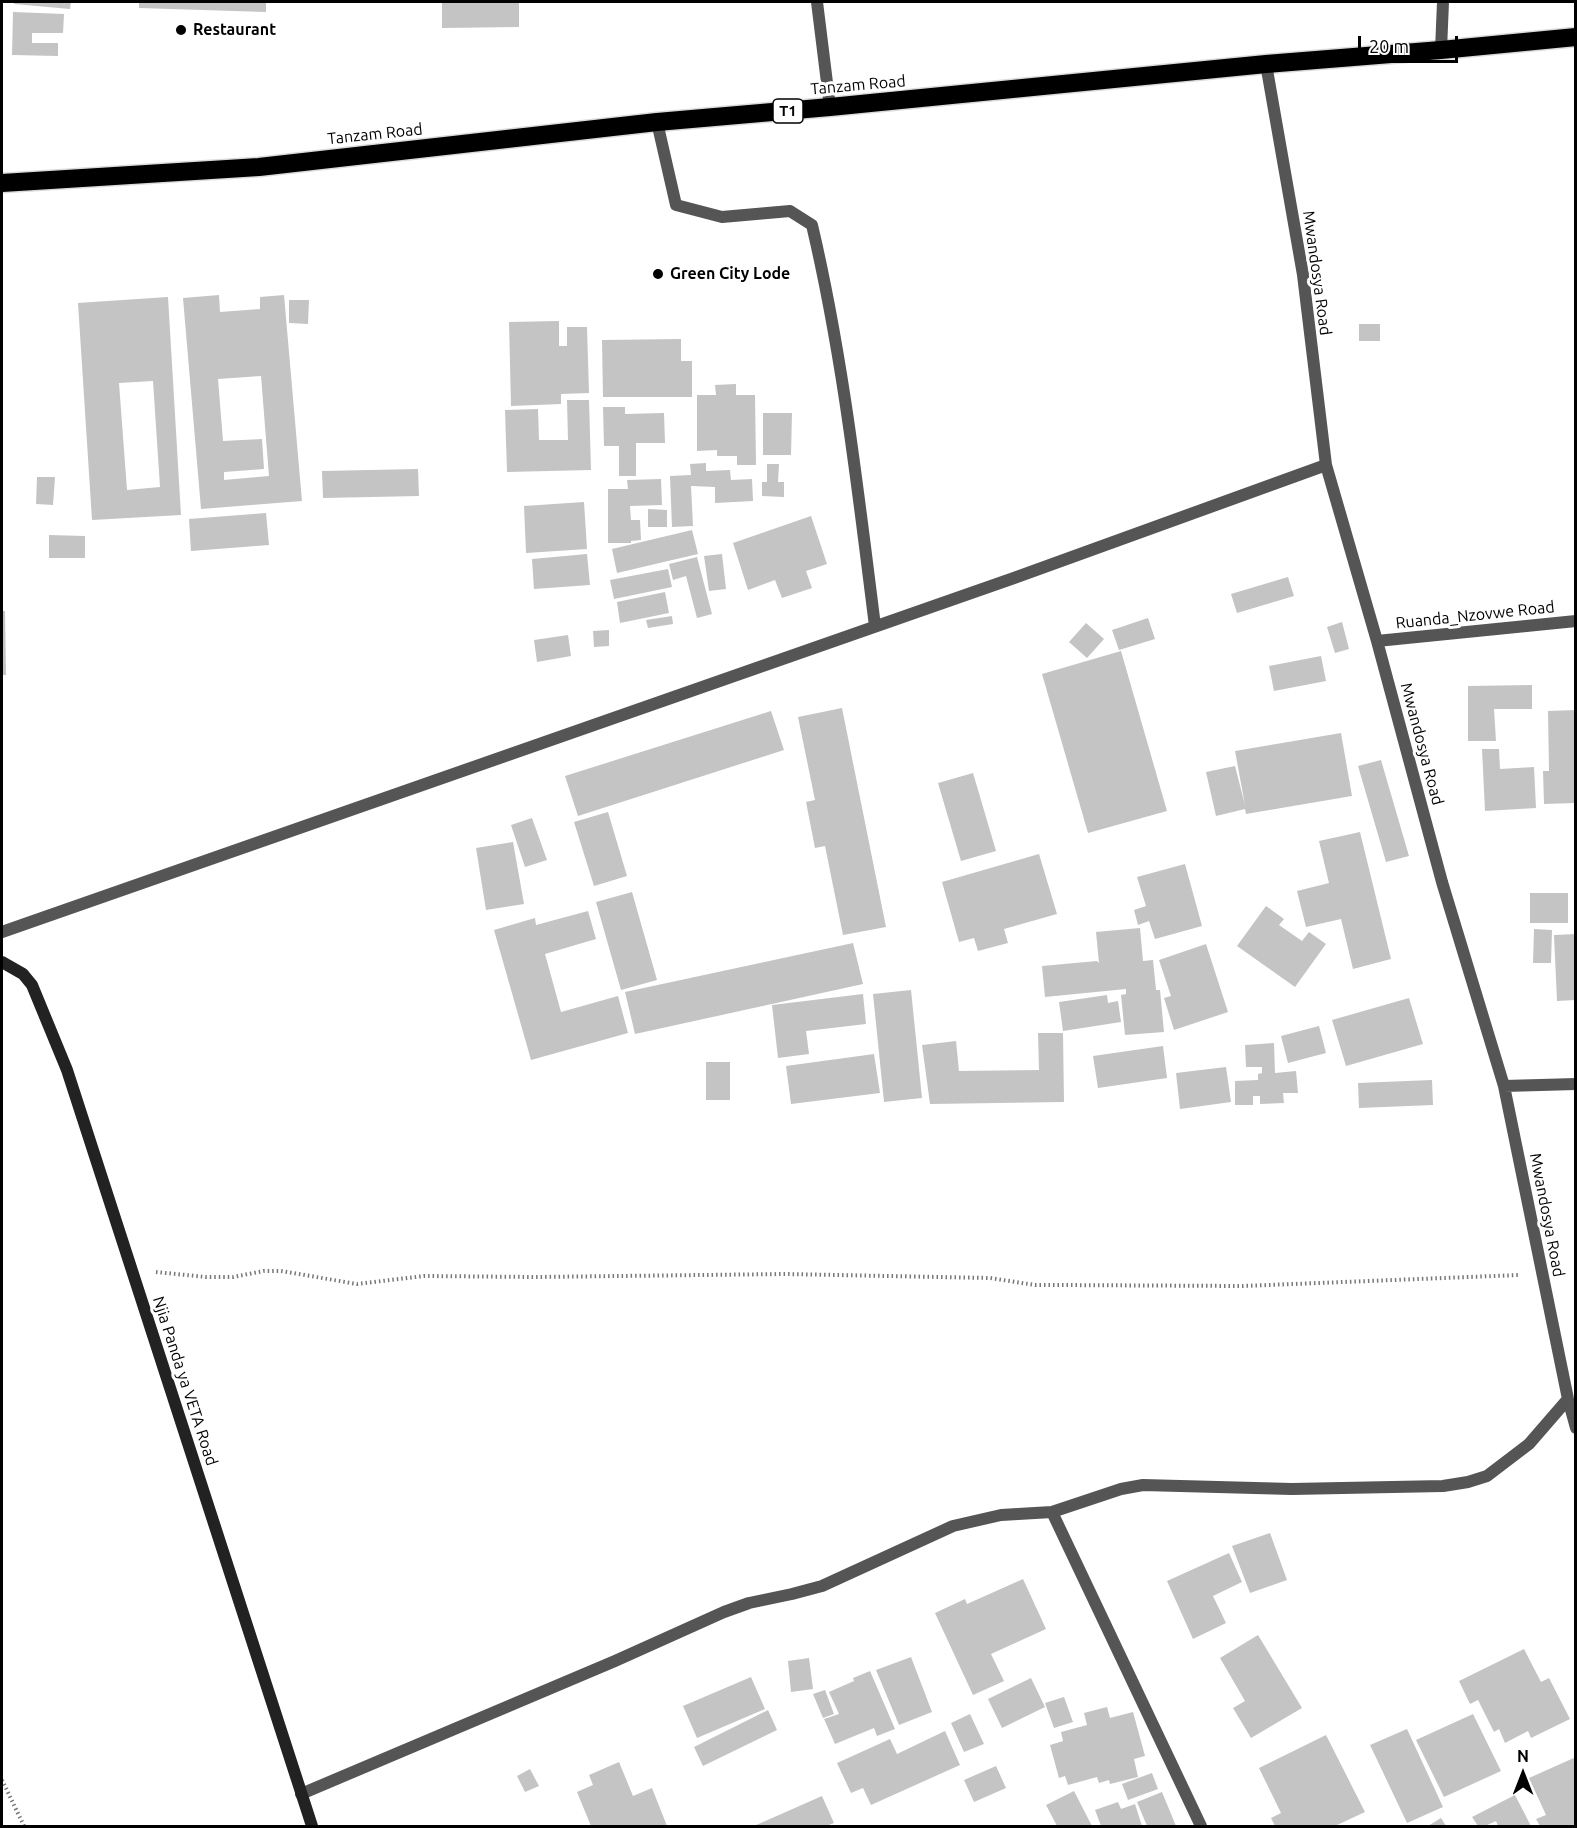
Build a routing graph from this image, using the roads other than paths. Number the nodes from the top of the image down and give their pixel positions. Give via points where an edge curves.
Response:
1 (817, 2) edge
2 (1443, 2) edge
3 (1575, 37) edge
4 (1441, 50) junction
5 (1266, 64) junction
6 (830, 107) junction
7 (657, 122) junction
8 (2, 183) edge
9 (1326, 465) junction
10 (1575, 621) edge
11 (875, 626) junction
12 (1377, 641) junction
13 (2, 932) edge
14 (2, 962) edge
15 (1575, 1084) edge
16 (1504, 1086) junction
17 (1568, 1399) junction
18 (1575, 1428) edge
19 (1052, 1512) junction
20 (301, 1794) junction
21 (312, 1827) edge
22 (1201, 1827) edge

1 - 6 street
2 - 4 street
3 - 4 highway, Tanzam Road / T1
4 - 5 highway, Tanzam Road / T1
5 - 6 highway, Tanzam Road / T1
5 - 9 street, Mwandosya Road via 1303,275
6 - 7 highway, Tanzam Road / T1
7 - 8 highway, Tanzam Road / T1 via 259,167
7 - 11 street via 676,205 722,217 790,211 812,225 829,300
9 - 11 street
9 - 12 street, Mwandosya Road
10 - 12 street, Ruanda_Nzovwe Road
11 - 13 street
12 - 16 street, Mwandosya Road via 1442,882
14 - 20 street, Njia Panda ya VETA Road via 23,974 32,985 67,1070
15 - 16 street
16 - 17 street, Mwandosya Road
17 - 18 street, Mwandosya Road
17 - 19 street via 1528,1444 1487,1476 1468,1482 1443,1486 1292,1489 1143,1485
19 - 20 street via 1001,1515 953,1526 822,1586 724,1612
19 - 22 street
20 - 21 street, Njia Panda ya VETA Road

